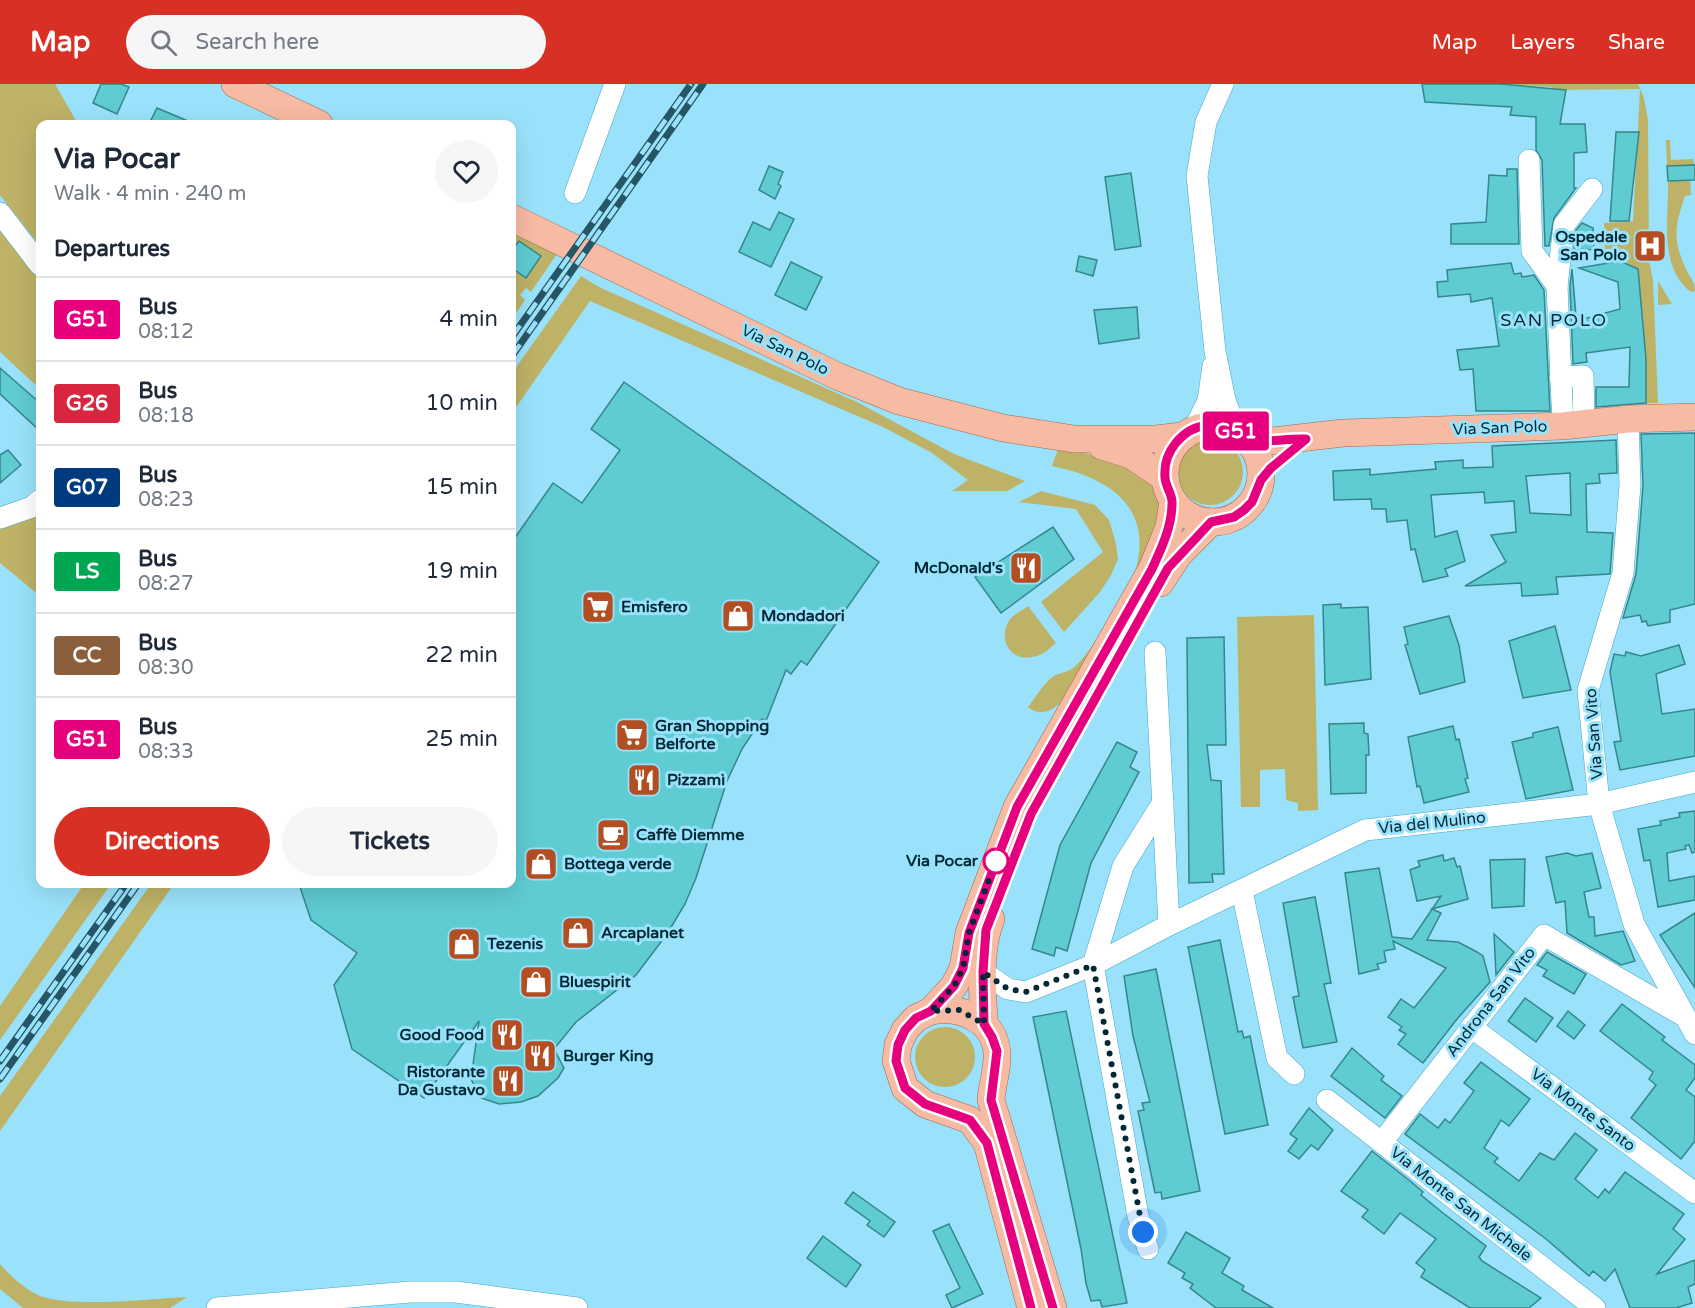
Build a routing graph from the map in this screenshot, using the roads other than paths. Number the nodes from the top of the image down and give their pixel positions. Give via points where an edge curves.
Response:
1 (235, 84) edge
2 (615, 84) edge
3 (1224, 84) edge
4 (311, 120) edge
5 (1530, 160) dead end
6 (1592, 189) dead end
7 (575, 193) dead end
8 (0, 213) edge
9 (516, 220) edge
10 (36, 261) edge
11 (1557, 286) junction
12 (1215, 351) junction
13 (1695, 417) edge
14 (1628, 419) junction
15 (1574, 425) junction
16 (1188, 432) junction
17 (1242, 435) junction
18 (1074, 439) junction
19 (1306, 439) junction
20 (1261, 480) junction
21 (1169, 490) junction
22 (36, 504) edge
23 (0, 518) edge
24 (1211, 522) junction
25 (1155, 652) dead end
26 (1695, 782) edge
27 (1163, 802) junction
28 (1599, 804) junction
29 (1242, 891) junction
30 (1168, 925) junction
31 (1093, 965) junction
32 (983, 972) junction
33 (931, 1011) junction
34 (984, 1024) junction
35 (1691, 1026) edge
36 (1471, 1027) junction
37 (1294, 1074) dead end
38 (992, 1081) junction
39 (1327, 1100) dead end
40 (944, 1109) junction
41 (1382, 1142) junction
42 (1695, 1193) edge
43 (1148, 1249) dead end
44 (217, 1308) edge
45 (577, 1308) edge
46 (1031, 1308) edge
47 (1053, 1308) edge
48 (1595, 1308) edge

1 - 4 main road
2 - 7 street
3 - 12 street via 1206,122 1197,176
5 - 11 street via 1532,251
6 - 11 street via 1564,225
8 - 10 street
9 - 18 main road, Via San Polo via 899,401 1003,428
11 - 15 street via 1560,377 1583,376
12 - 16 street via 1208,401
12 - 17 street via 1225,400
13 - 14 main road, Via San Polo
14 - 15 main road, Via San Polo
14 - 28 street, Via San Vito via 1629,485 1623,573 1588,690
15 - 19 main road, Via San Polo via 1343,433
16 - 17 main road, Via San Polo via 1208,425
16 - 18 main road, Via San Polo via 1156,439
16 - 21 main road via 1168,455
17 - 19 main road, Via San Polo
17 - 20 main road via 1256,451
18 - 21 main road, Via San Polo via 1131,455
19 - 20 main road, Via San Polo
20 - 24 main road, Via San Polo via 1252,502 1244,510 1234,517
21 - 24 main road, Via San Polo via 1190,516
21 - 33 main road via 1169,527 1152,569 1017,807 969,933 963,968 954,986
22 - 23 street
24 - 32 main road via 1168,568 1031,814 986,930
25 - 27 street
26 - 28 street, Via del Mulino
27 - 30 street
27 - 31 street via 1123,866
28 - 29 street, Via del Mulino via 1365,830
28 - 35 street, Via San Vito via 1634,924
29 - 30 street, Via del Mulino
29 - 37 street via 1277,1058
30 - 31 street, Via del Mulino
31 - 32 street, Via del Mulino via 1026,992 1008,989
31 - 43 street via 1138,1216
32 - 34 main road
33 - 34 main road via 959,1010
33 - 40 main road via 916,1018 905,1030 896,1061 900,1077 914,1097
34 - 38 main road via 997,1051
35 - 36 street, Androna San Vito via 1544,935
36 - 41 street, Androna San Vito
36 - 42 street, Via Monte Santo
38 - 40 main road via 972,1102
38 - 47 main road via 991,1100
39 - 41 street, Via Monte San Michele
40 - 46 main road via 970,1120 987,1143
41 - 48 street, Via Monte San Michele
44 - 45 street via 410,1292 456,1293

